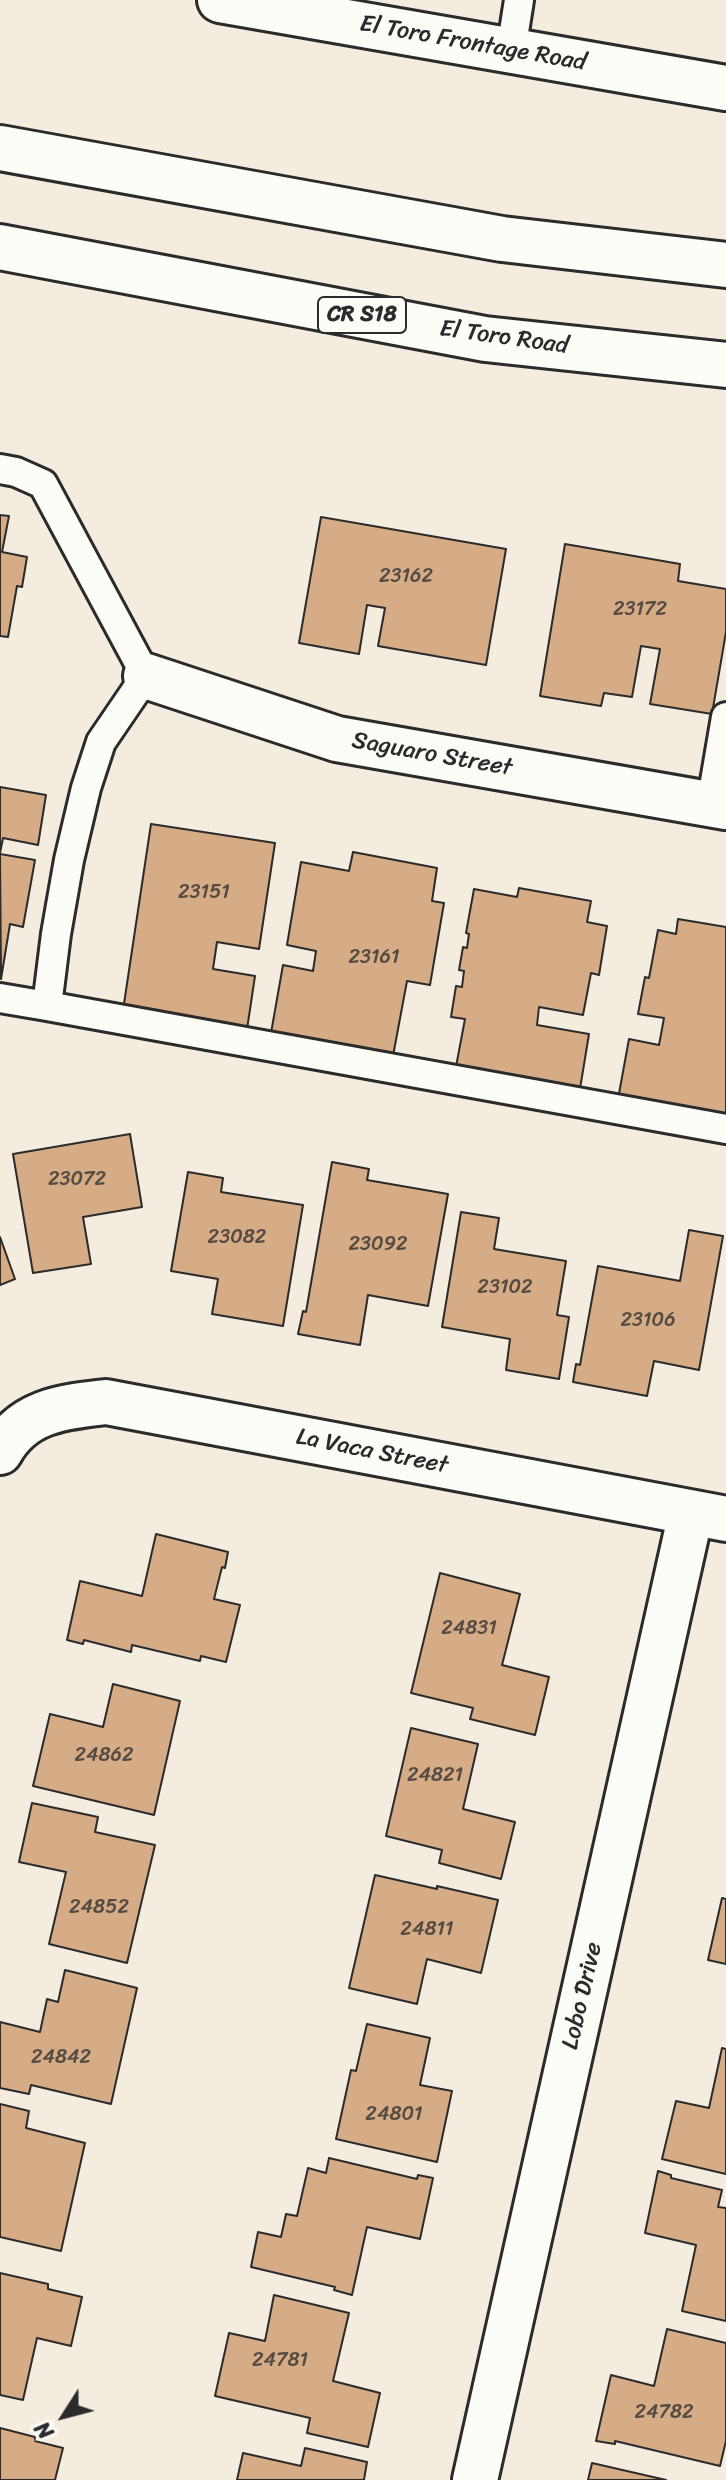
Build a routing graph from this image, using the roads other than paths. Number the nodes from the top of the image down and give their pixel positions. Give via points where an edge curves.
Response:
1 (220, 0) edge
2 (519, 0) edge
3 (511, 51) junction
4 (726, 88) edge
5 (0, 148) edge
6 (0, 247) edge
7 (726, 265) edge
8 (726, 365) edge
9 (0, 469) edge
10 (146, 676) junction
11 (726, 717) edge
12 (719, 806) edge
13 (0, 998) edge
14 (47, 1006) junction
15 (726, 1129) edge
16 (11, 1440) edge
17 (708, 1516) edge
18 (475, 2480) edge

1 - 3 street, El Toro Frontage Road
2 - 3 lane
3 - 4 street, El Toro Frontage Road
5 - 7 street via 502,239
6 - 8 street, El Toro Road / CR S18 via 485,339
9 - 10 lane via 43,484
10 - 12 street, Saguaro Street via 337,739
10 - 14 lane via 101,742 86,788 69,860
11 - 12 lane
13 - 14 lane
14 - 15 lane
16 - 17 street, La Vaca Street via 39,1416 60,1407 106,1402
17 - 18 street, Lobo Drive

